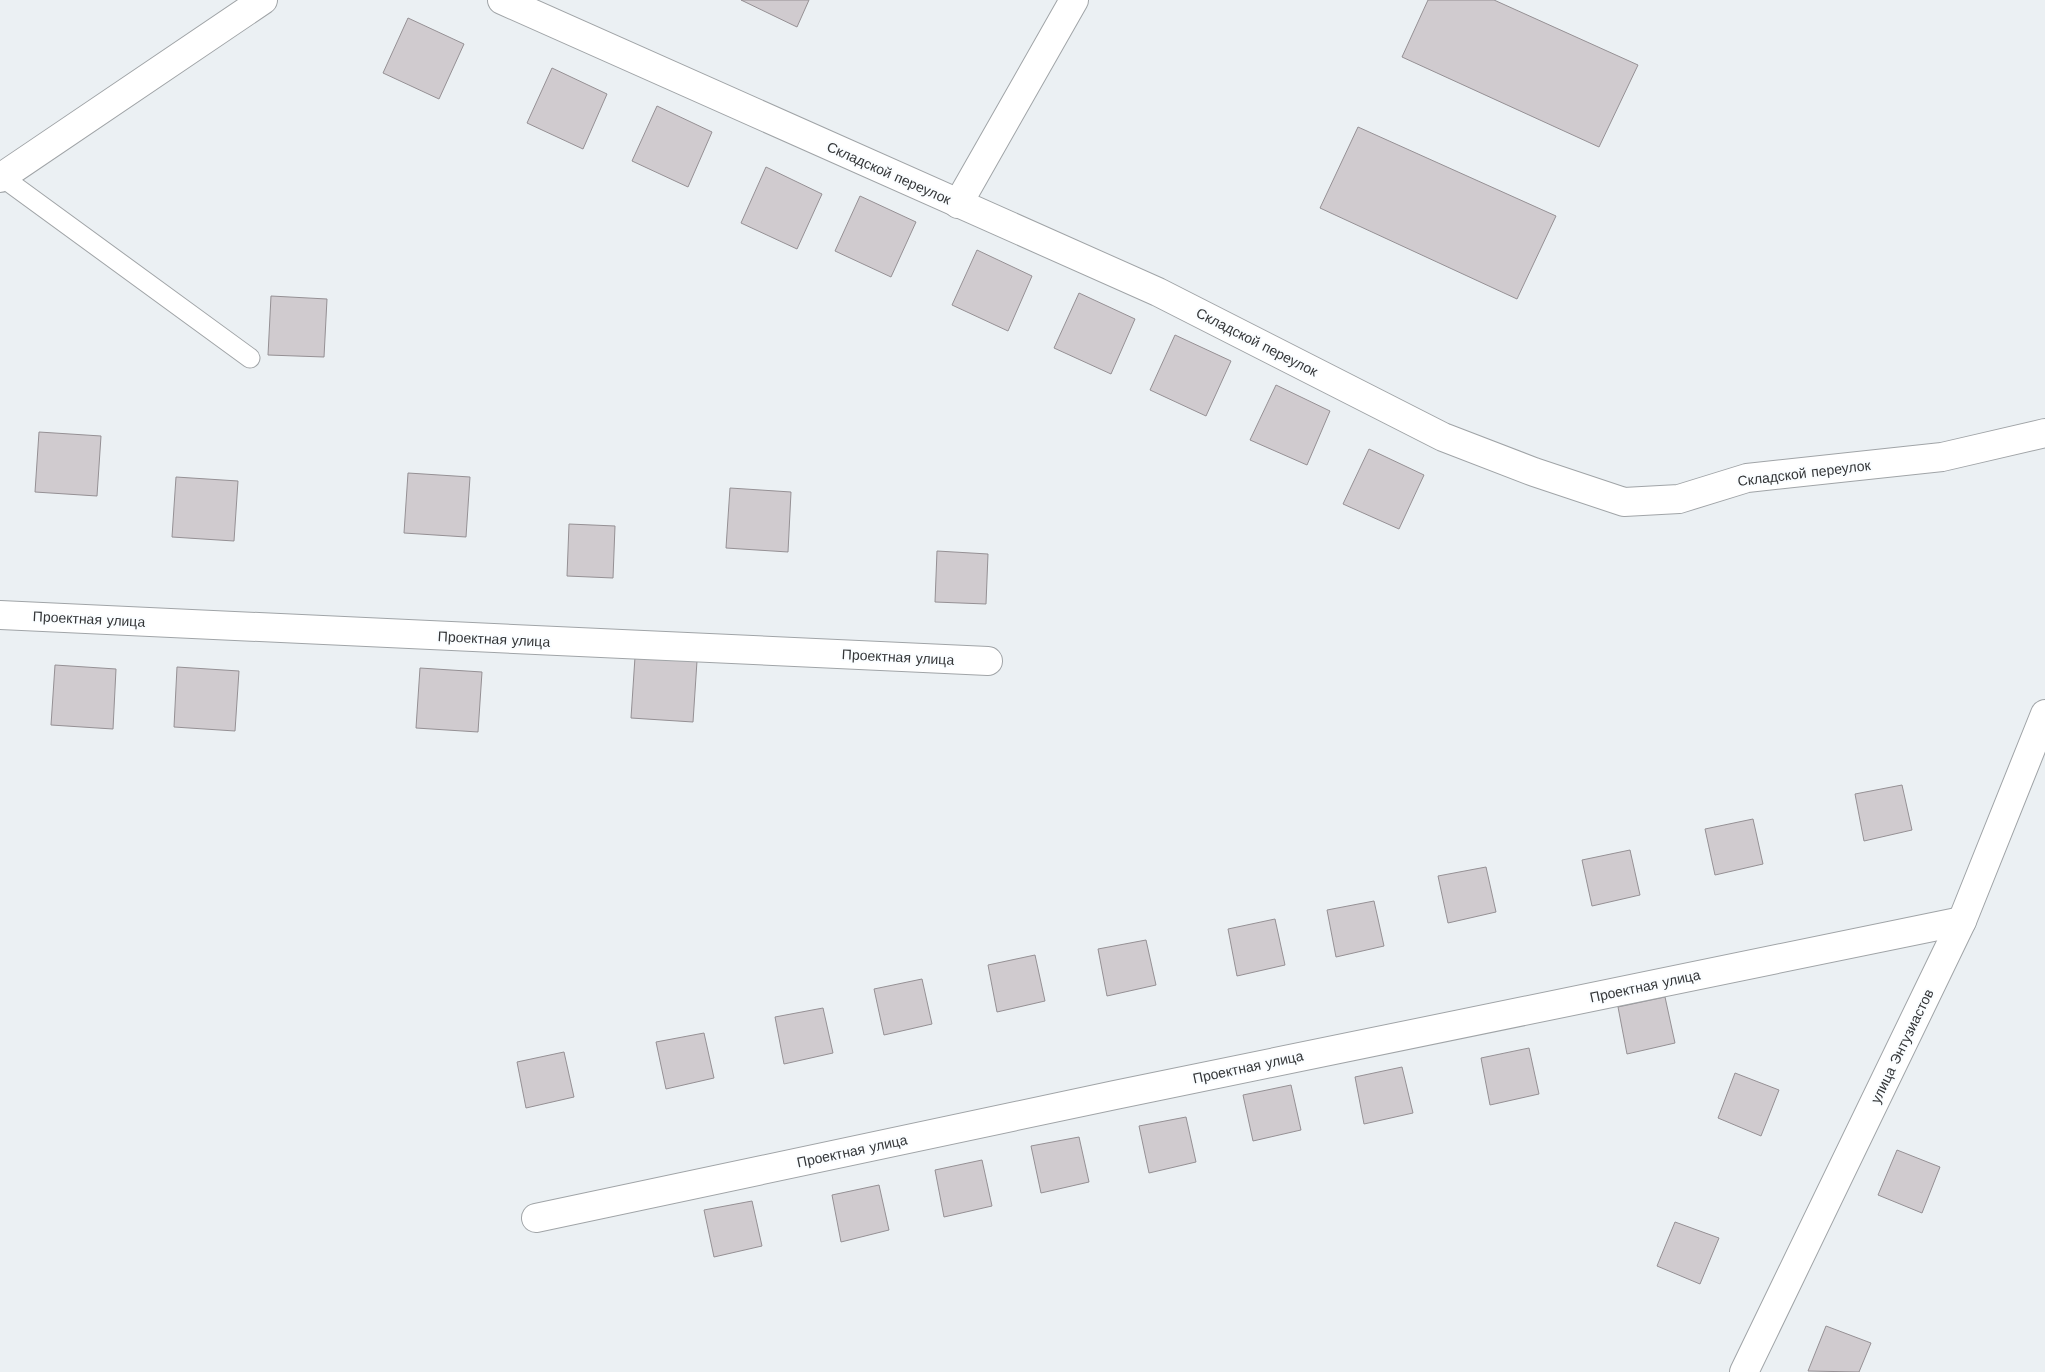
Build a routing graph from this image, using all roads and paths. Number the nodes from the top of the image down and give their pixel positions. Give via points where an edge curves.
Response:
1 (263, 0) edge
2 (502, 0) edge
3 (1074, 0) edge
4 (1, 178) edge
5 (958, 204) junction
6 (250, 358) dead end
7 (2045, 433) edge
8 (0, 614) edge
9 (988, 661) dead end
10 (2045, 714) edge
11 (1962, 921) junction
12 (536, 1218) dead end
13 (1744, 1372) edge

1 - 4 street
2 - 5 street, Складской переулок
3 - 5 street
4 - 6 lane
5 - 7 street, Складской переулок via 1158,292 1442,437 1624,502 1679,499 1747,478 1942,457
8 - 9 street, Проектная улица
10 - 11 street, улица Энтузиастов
11 - 12 street, Проектная улица
11 - 13 street, улица Энтузиастов

